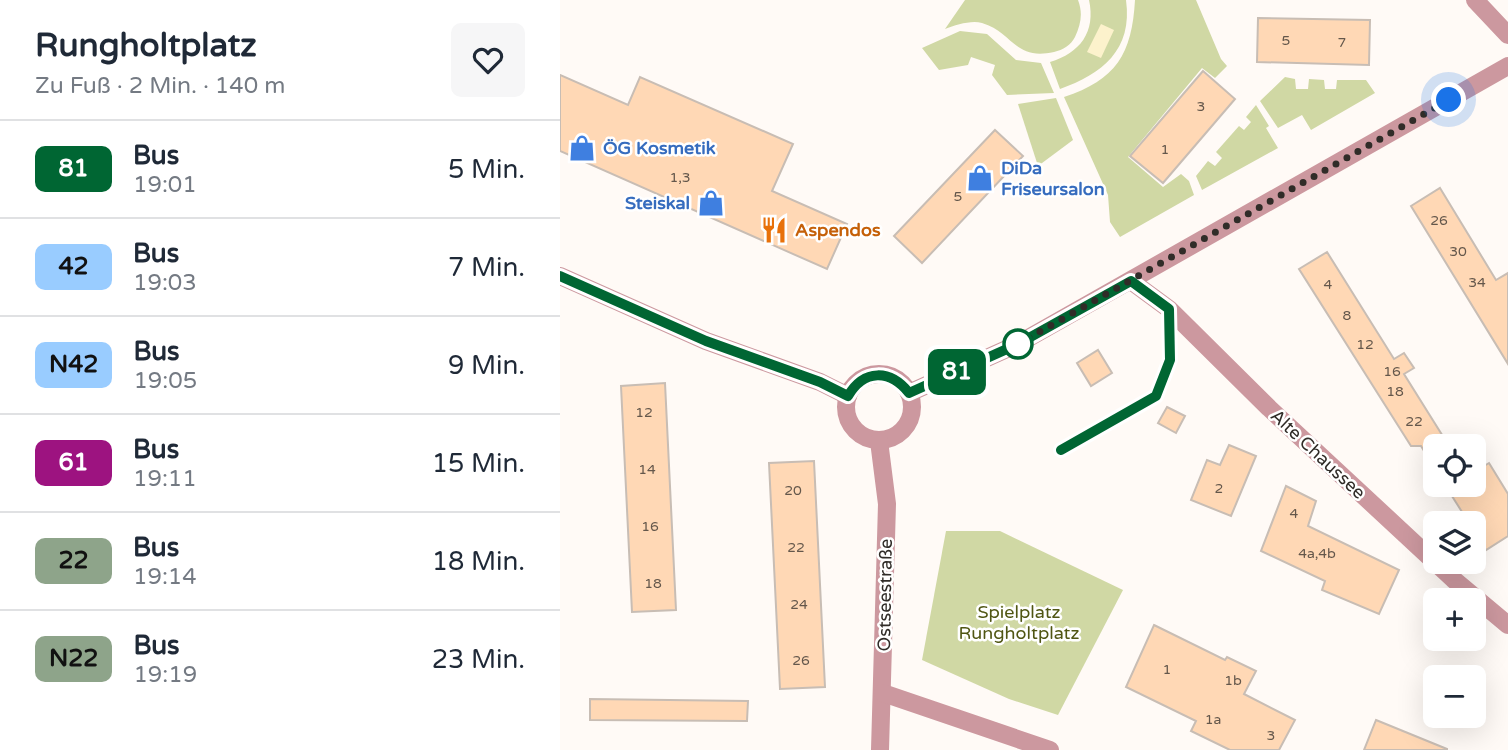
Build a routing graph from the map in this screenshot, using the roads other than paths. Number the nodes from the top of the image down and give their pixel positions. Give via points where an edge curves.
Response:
1 (1475, 0) edge
2 (1508, 35) edge
3 (1508, 66) edge
4 (560, 276) edge
5 (1131, 281) junction
6 (909, 393) junction
7 (848, 396) junction
8 (879, 441) junction
9 (1507, 622) edge
10 (883, 693) junction
11 (880, 750) edge
12 (1050, 750) edge

1 - 2 street
3 - 5 street
4 - 7 street via 706,341
5 - 6 street via 1018,344
5 - 9 street, Alte Chaussee via 1169,309 1453,579
6 - 7 street via 888,375 872,375 856,383
6 - 8 street via 910,419 892,438
7 - 8 street via 846,412 851,426 864,437
8 - 10 street, Ostseestraße via 887,504
10 - 11 street, Ostseestraße
10 - 12 street

